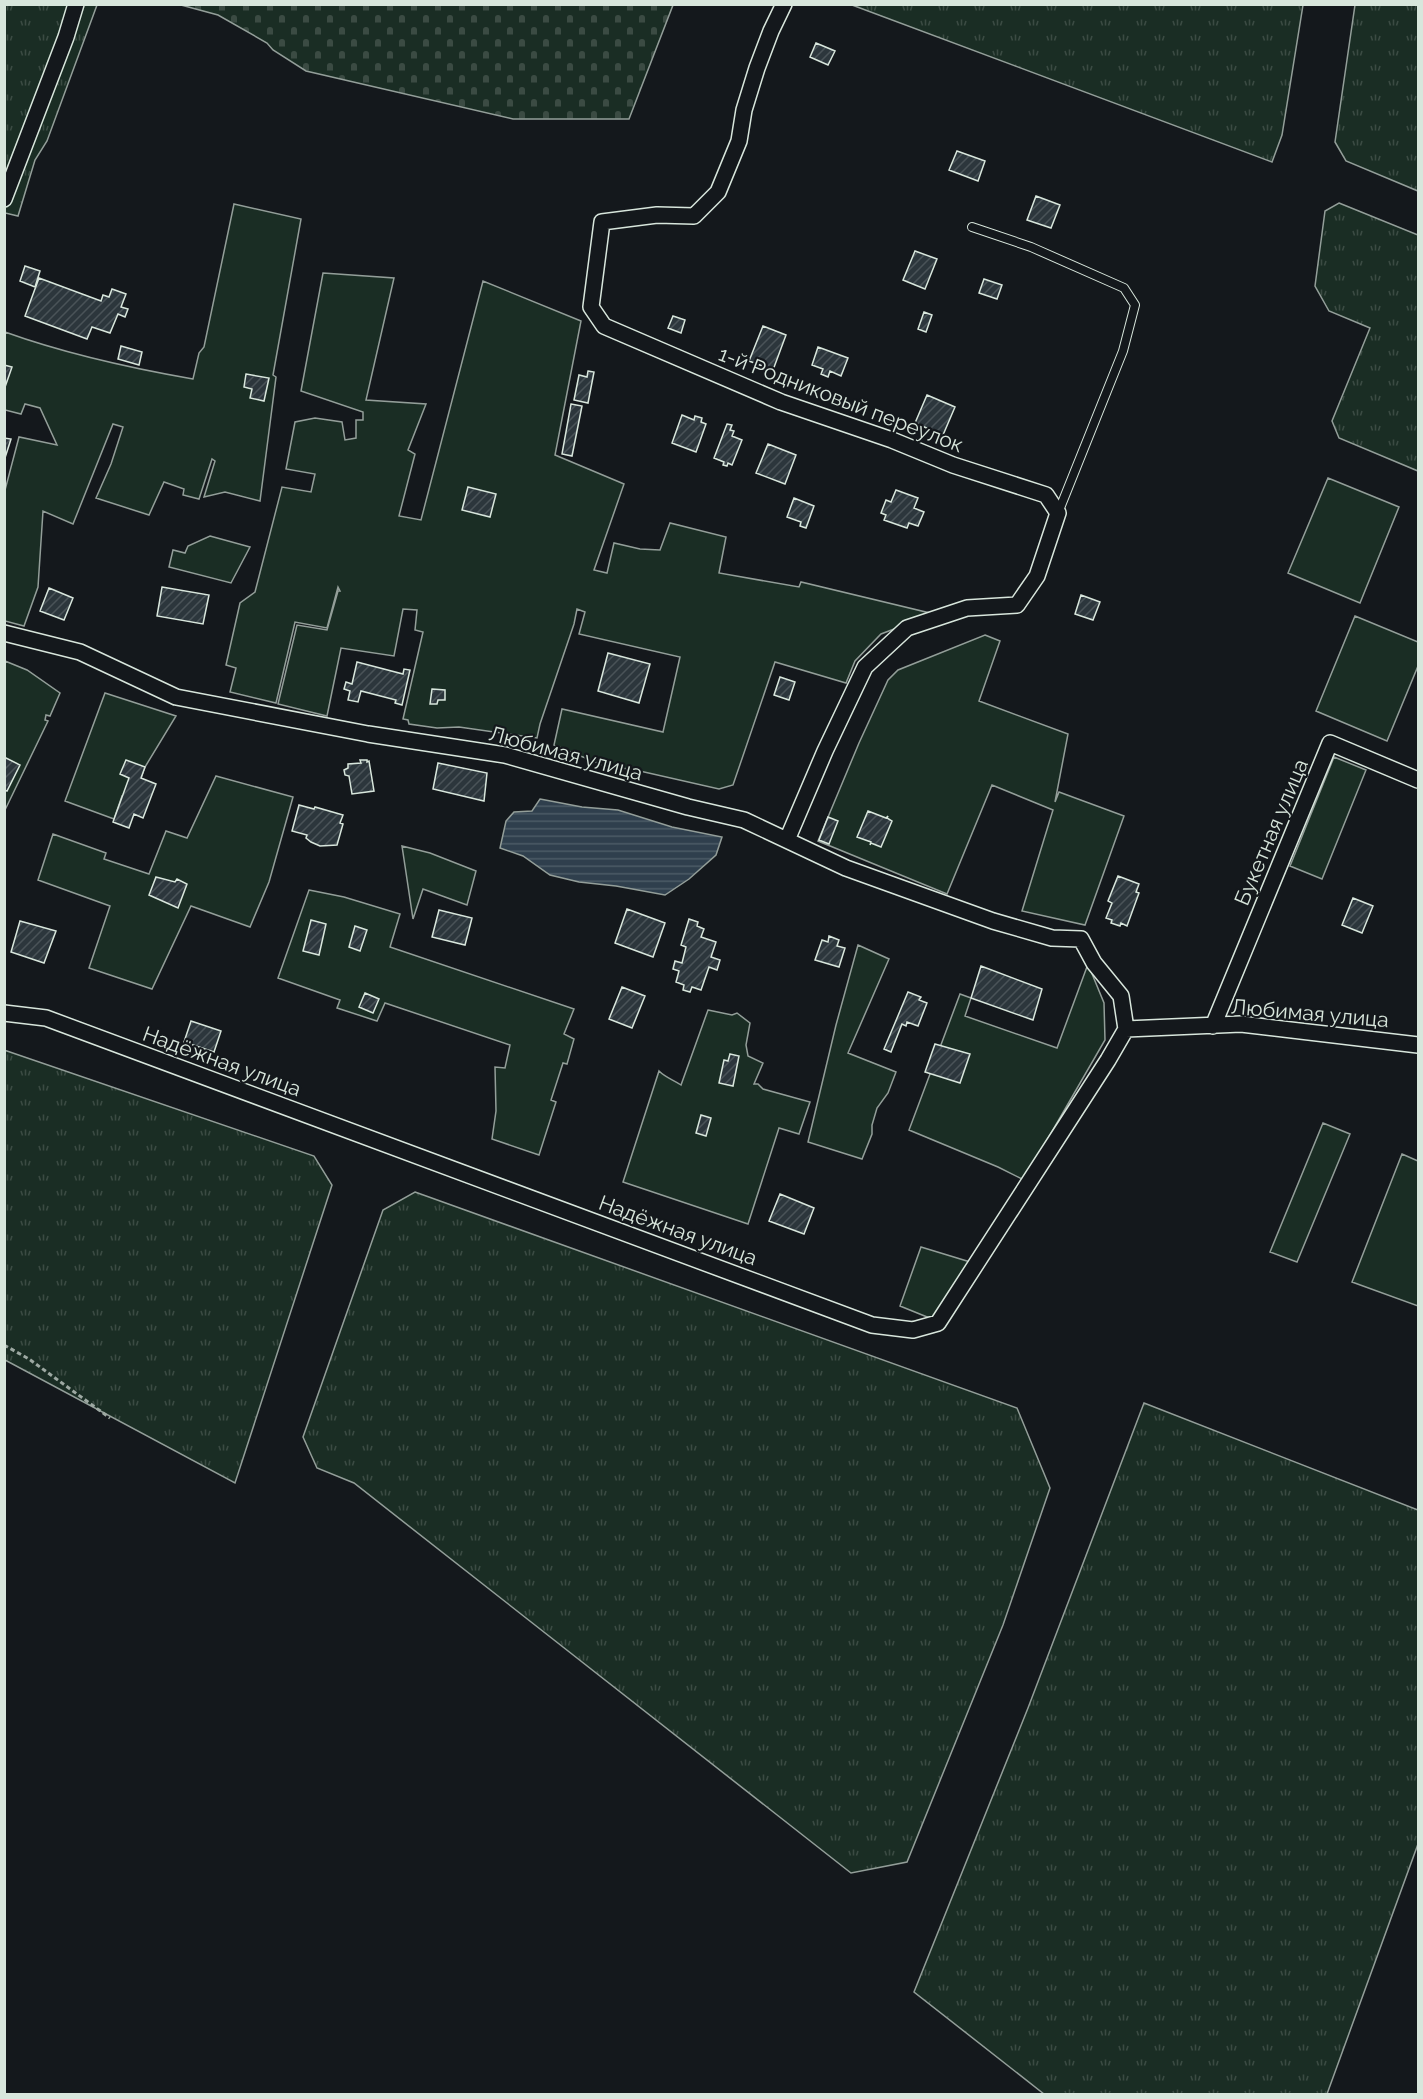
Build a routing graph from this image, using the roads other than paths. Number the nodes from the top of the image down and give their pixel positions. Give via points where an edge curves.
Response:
1 (76, 4) edge
2 (784, 4) edge
3 (4, 200) edge
4 (972, 227) dead end
5 (1058, 513) junction
6 (4, 633) edge
7 (1419, 780) edge
8 (787, 840) junction
9 (4, 1013) edge
10 (1213, 1026) junction
11 (1126, 1029) junction
12 (1419, 1045) edge

1 - 3 street
2 - 5 street, 1-й Родниковый переулок via 757,68 739,141 718,192 694,216 657,215 602,222 591,307 604,326 781,402 1046,495
4 - 5 lane via 1031,247 1124,288 1135,305 1123,351
5 - 8 street via 1037,576 1017,604 967,608 907,628 865,667
6 - 8 street, Любимая улица via 80,652 176,697 368,734 505,755 744,820
7 - 10 street, Букетная улица via 1330,743
8 - 11 street, Любимая улица via 846,868 993,921 1052,938 1081,939 1094,963 1121,996
9 - 11 street, Надёжная улица via 46,1018 872,1325 913,1330 938,1323
10 - 11 street, Любимая улица
10 - 12 street, Любимая улица via 1241,1024

